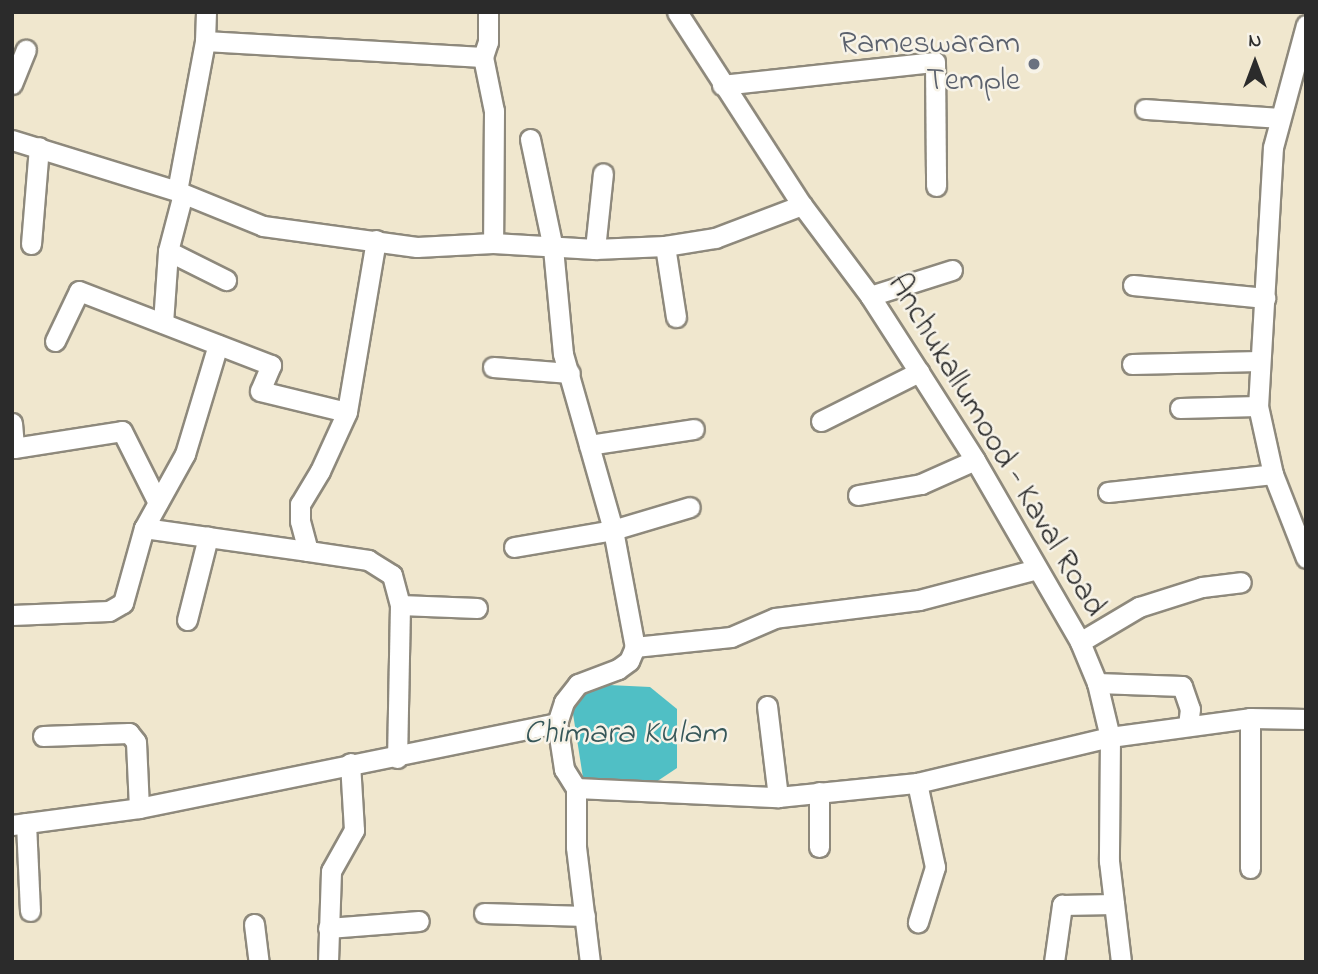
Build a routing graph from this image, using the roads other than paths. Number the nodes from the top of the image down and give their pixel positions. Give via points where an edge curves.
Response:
1 (206, 12) edge
2 (488, 12) edge
3 (677, 12) edge
4 (1306, 25) edge
5 (205, 41) junction
6 (26, 50) dead end
7 (483, 57) junction
8 (12, 84) edge
9 (722, 85) junction
10 (1145, 109) dead end
11 (1279, 118) junction
12 (530, 139) dead end
13 (12, 140) edge
14 (39, 147) junction
15 (603, 173) dead end
16 (936, 186) dead end
17 (180, 192) junction
18 (802, 205) junction
19 (376, 240) junction
20 (493, 243) junction
21 (31, 244) dead end
22 (665, 246) junction
23 (553, 248) junction
24 (595, 249) junction
25 (168, 251) junction
26 (951, 270) dead end
27 (226, 280) dead end
28 (1133, 285) dead end
29 (870, 296) junction
30 (1265, 298) junction
31 (676, 317) dead end
32 (163, 323) junction
33 (55, 341) dead end
34 (218, 345) junction
35 (1259, 361) junction
36 (1132, 364) dead end
37 (494, 367) dead end
38 (919, 372) junction
39 (570, 373) junction
40 (1258, 406) junction
41 (1181, 408) dead end
42 (347, 412) junction
43 (821, 421) dead end
44 (12, 423) edge
45 (694, 429) dead end
46 (589, 445) junction
47 (975, 460) junction
48 (1273, 474) junction
49 (1108, 492) dead end
50 (858, 495) dead end
51 (158, 503) junction
52 (690, 507) dead end
53 (144, 528) junction
54 (613, 530) junction
55 (208, 537) junction
56 (514, 547) dead end
57 (308, 551) junction
58 (1306, 558) edge
59 (1037, 569) junction
60 (1241, 582) dead end
61 (400, 606) junction
62 (477, 608) dead end
63 (12, 615) edge
64 (187, 620) dead end
65 (1080, 642) junction
66 (635, 647) junction
67 (1097, 683) junction
68 (767, 706) dead end
69 (1250, 718) junction
70 (1306, 719) edge
71 (557, 723) junction
72 (1188, 726) junction
73 (43, 736) dead end
74 (1110, 737) junction
75 (397, 758) junction
76 (350, 763) junction
77 (917, 783) junction
78 (576, 788) junction
79 (819, 792) junction
80 (778, 797) junction
81 (139, 808) junction
82 (19, 824) edge
83 (819, 847) dead end
84 (1250, 868) dead end
85 (1114, 904) junction
86 (30, 911) dead end
87 (484, 913) dead end
88 (585, 916) junction
89 (419, 921) dead end
90 (918, 922) dead end
91 (254, 924) dead end
92 (328, 928) junction
93 (259, 962) edge
94 (328, 962) edge
95 (590, 962) edge
96 (1054, 962) edge
97 (1121, 962) edge

1 - 5 street
2 - 7 street
3 - 9 street, Anchukallumood - Kaval Road
4 - 11 street
5 - 7 street
5 - 17 street
6 - 8 street
7 - 20 street via 494,111
9 - 16 street via 935,62
9 - 18 street, Anchukallumood - Kaval Road
10 - 11 street
11 - 30 street via 1273,147
12 - 23 street
13 - 14 street
14 - 17 street
14 - 21 street
15 - 24 street
17 - 19 street via 263,226
17 - 25 street
18 - 22 street via 715,238
18 - 29 street, Anchukallumood - Kaval Road
19 - 20 street via 417,247
19 - 42 street
20 - 23 street
22 - 24 street
22 - 31 street
23 - 24 street
23 - 39 street via 563,354
25 - 27 street
25 - 32 street
26 - 29 street
28 - 30 street
29 - 38 street, Anchukallumood - Kaval Road
30 - 35 street
32 - 33 street via 79,291
32 - 34 street
34 - 42 street via 271,365 260,391
34 - 51 street via 185,454
35 - 36 street
35 - 40 street
37 - 39 street
38 - 43 street
38 - 47 street, Anchukallumood - Kaval Road
39 - 46 street
40 - 41 street
40 - 48 street
42 - 57 street via 300,504
44 - 51 street via 14,448 122,431
45 - 46 street
46 - 54 street
47 - 50 street via 921,484
47 - 59 street, Anchukallumood - Kaval Road
48 - 49 street
48 - 58 street
51 - 53 street
52 - 54 street
53 - 55 street
53 - 63 street via 123,603 117,608
54 - 56 street
54 - 66 street
55 - 57 street
55 - 64 street
57 - 61 street via 368,560 392,575
59 - 65 street, Anchukallumood - Kaval Road
59 - 66 street via 919,600 775,618 731,637
60 - 65 street via 1202,587 1139,607
61 - 62 street
61 - 75 street
65 - 67 street, Anchukallumood - Kaval Road
66 - 71 street via 629,661 578,684 564,702
67 - 72 street via 1182,686 1190,709
67 - 74 street, Anchukallumood - Kaval Road
68 - 80 street
69 - 70 street
69 - 72 street
69 - 84 street
71 - 75 street
71 - 78 street via 564,769
72 - 74 street
73 - 81 street via 129,733 137,748
74 - 77 street
74 - 85 street, Anchukallumood - Kaval Road via 1109,861
75 - 76 street
76 - 81 street
76 - 92 street via 354,830 331,872
77 - 79 street
77 - 90 street via 935,867
78 - 80 street
78 - 88 street via 576,847
79 - 80 street
79 - 83 street
81 - 82 street
82 - 86 street
85 - 96 street via 1062,905
85 - 97 street, Anchukallumood - Kaval Road
87 - 88 street
88 - 95 street
89 - 92 street
91 - 93 street
92 - 94 street

